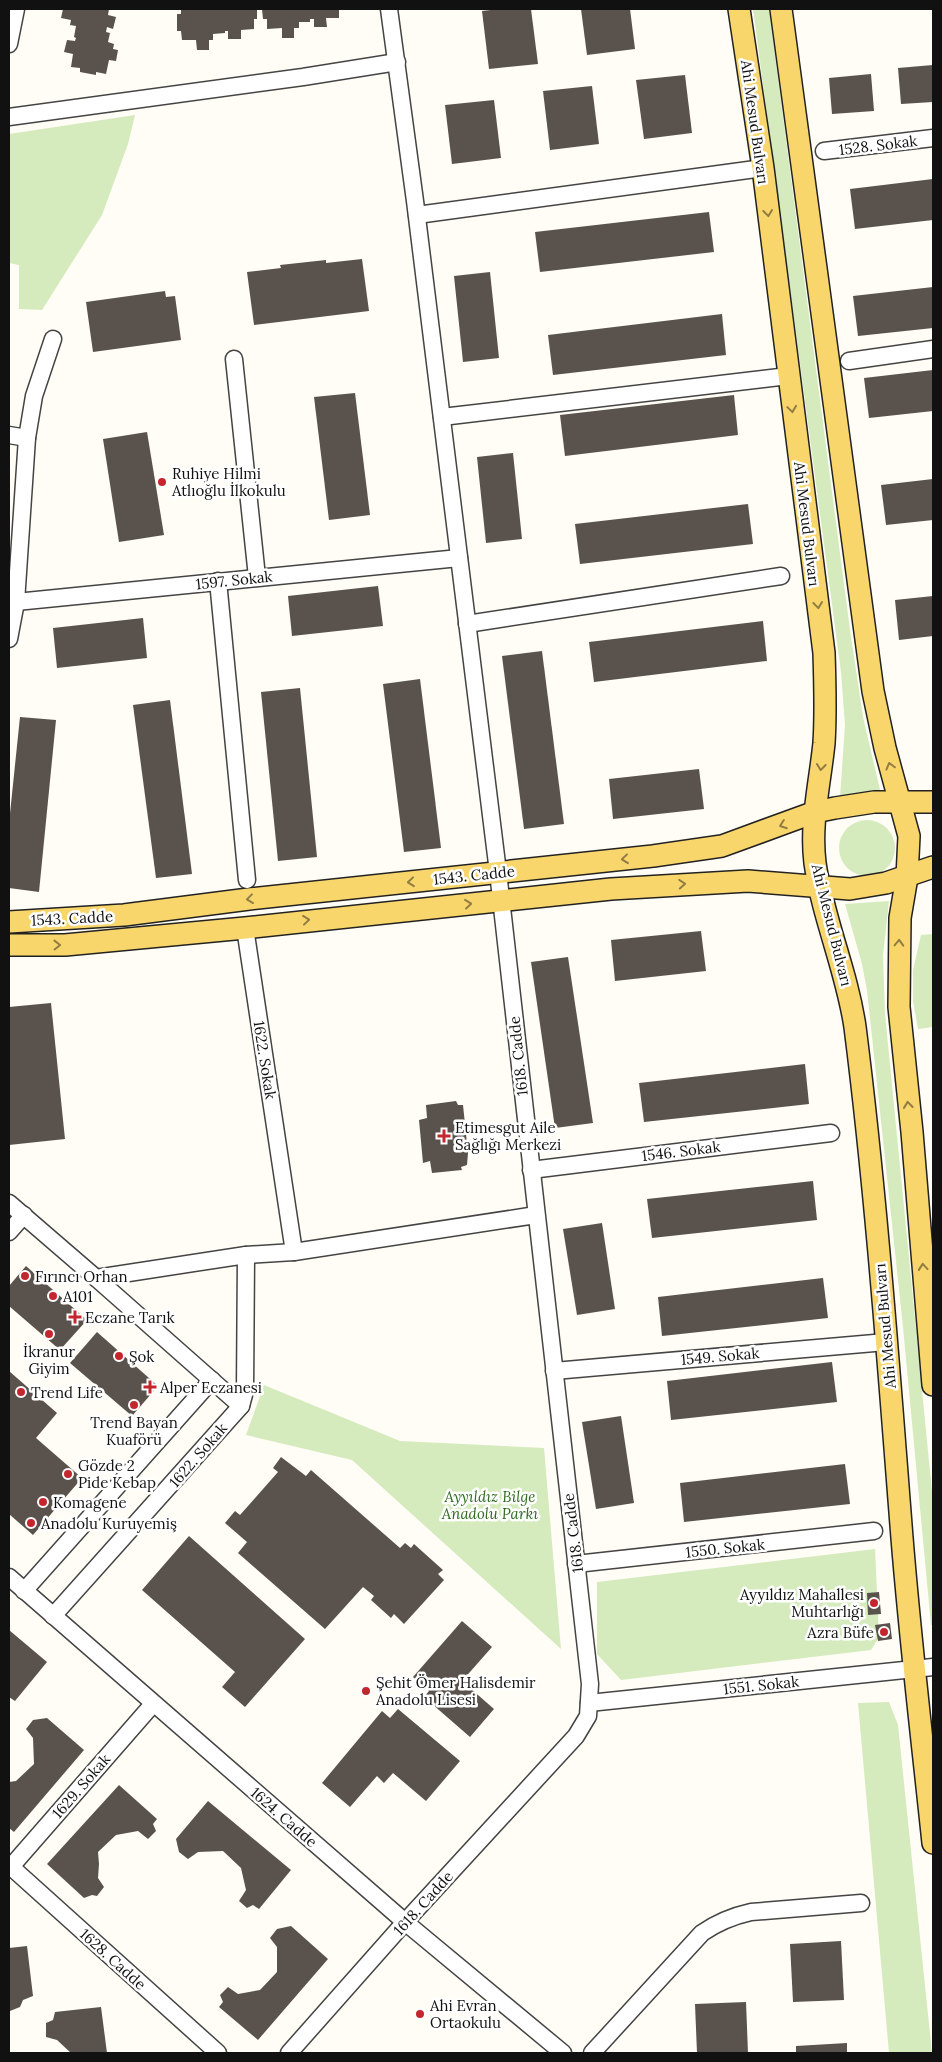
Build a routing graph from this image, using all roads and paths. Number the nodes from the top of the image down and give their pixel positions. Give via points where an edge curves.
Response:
1 (16, 9) edge
2 (389, 9) edge
3 (739, 9) edge
4 (781, 9) edge
5 (9, 44) edge
6 (397, 62) junction
7 (9, 117) edge
8 (933, 138) edge
9 (824, 151) dead end
10 (763, 168) junction
11 (416, 215) junction
12 (53, 339) dead end
13 (933, 349) edge
14 (234, 359) dead end
15 (849, 361) dead end
16 (788, 376) junction
17 (442, 417) junction
18 (9, 435) edge
19 (28, 438) junction
20 (459, 558) junction
21 (781, 576) dead end
22 (256, 577) junction
23 (218, 581) junction
24 (12, 602) edge
25 (467, 624) junction
26 (9, 639) edge
27 (900, 801) junction
28 (933, 802) edge
29 (815, 812) junction
30 (933, 867) edge
31 (498, 872) junction
32 (907, 877) junction
33 (247, 880) dead end
34 (821, 887) junction
35 (500, 901) junction
36 (9, 922) edge
37 (245, 928) junction
38 (9, 945) edge
39 (831, 1133) dead end
40 (531, 1170) junction
41 (9, 1202) edge
42 (24, 1215) junction
43 (536, 1215) junction
44 (9, 1232) edge
45 (294, 1252) junction
46 (246, 1255) junction
47 (96, 1278) junction
48 (886, 1342) junction
49 (554, 1371) junction
50 (212, 1380) junction
51 (933, 1385) edge
52 (241, 1406) junction
53 (874, 1531) dead end
54 (576, 1564) junction
55 (9, 1577) edge
56 (24, 1591) junction
57 (53, 1616) junction
58 (924, 1668) edge
59 (589, 1703) junction
60 (153, 1704) junction
61 (933, 1843) edge
62 (9, 1867) edge
63 (861, 1903) dead end
64 (405, 1922) junction
65 (218, 2053) edge
66 (289, 2053) edge
67 (563, 2053) edge
68 (592, 2053) edge

1 - 5 street
2 - 6 street, 1618. Cadde
3 - 10 main road, Ahi Mesud Bulvarı
27 -> 4 main road via 873,692
6 - 7 street
6 - 11 street, 1618. Cadde
8 - 9 street, 1528. Sokak
10 - 11 street
10 -> 16 main road, Ahi Mesud Bulvarı
11 - 17 street, 1618. Cadde
12 - 19 street via 34,396
13 - 15 street
14 - 22 street
16 - 17 street
16 -> 29 main road, Ahi Mesud Bulvarı via 824,653 824,741
17 - 20 street, 1618. Cadde
18 - 19 street
19 - 24 street
20 - 22 street, 1597. Sokak
20 - 25 street, 1618. Cadde
21 - 25 street
22 - 23 street, 1597. Sokak
23 - 24 street, 1597. Sokak
23 - 33 street
24 - 26 street
25 - 31 street, 1618. Cadde
27 - 28 main road, 1543. Cadde
27 - 29 main road, 1543. Cadde
27 - 32 main road via 909,836
29 -> 31 main road, 1543. Cadde via 714,848
29 - 34 main road, Ahi Mesud Bulvarı via 814,841
30 - 32 main road, 1543. Cadde
31 - 35 street, 1618. Cadde
31 -> 36 main road, 1543. Cadde via 124,915
32 - 34 main road, 1543. Cadde via 850,889
51 -> 32 main road via 898,1007 900,918
35 -> 34 main road, 1543. Cadde via 719,882 768,881
34 - 48 main road, Ahi Mesud Bulvarı via 854,1024
37 -> 35 main road, 1543. Cadde
35 - 40 street, 1618. Cadde
38 -> 37 main road, 1543. Cadde via 65,944
37 - 45 street, 1622. Sokak
39 - 40 street, 1546. Sokak
40 - 43 street, 1618. Cadde
41 - 42 street
42 - 44 street
42 - 47 street
43 - 45 street
43 - 49 street, 1618. Cadde
45 - 46 street
46 - 47 street
46 - 52 street via 245,1391
47 - 50 street
48 - 49 street, 1549. Sokak
48 - 58 main road, Ahi Mesud Bulvarı via 901,1528
49 - 54 street, 1618. Cadde
50 - 52 street
50 - 56 street
52 - 57 street, 1622. Sokak
53 - 54 street, 1550. Sokak
54 - 59 street, 1618. Cadde via 590,1684
55 - 56 street, 1624. Cadde
56 - 57 street, 1624. Cadde
57 - 60 street, 1624. Cadde
58 - 59 street, 1551. Sokak
58 - 61 main road, Ahi Mesud Bulvarı
59 - 64 street, 1618. Cadde via 588,1716 576,1736
60 - 62 street, 1629. Sokak
60 - 64 street, 1624. Cadde
62 - 65 street, 1628. Cadde
63 - 68 street via 752,1912 713,1925
64 - 66 street, 1618. Cadde
64 - 67 street, 1624. Cadde

